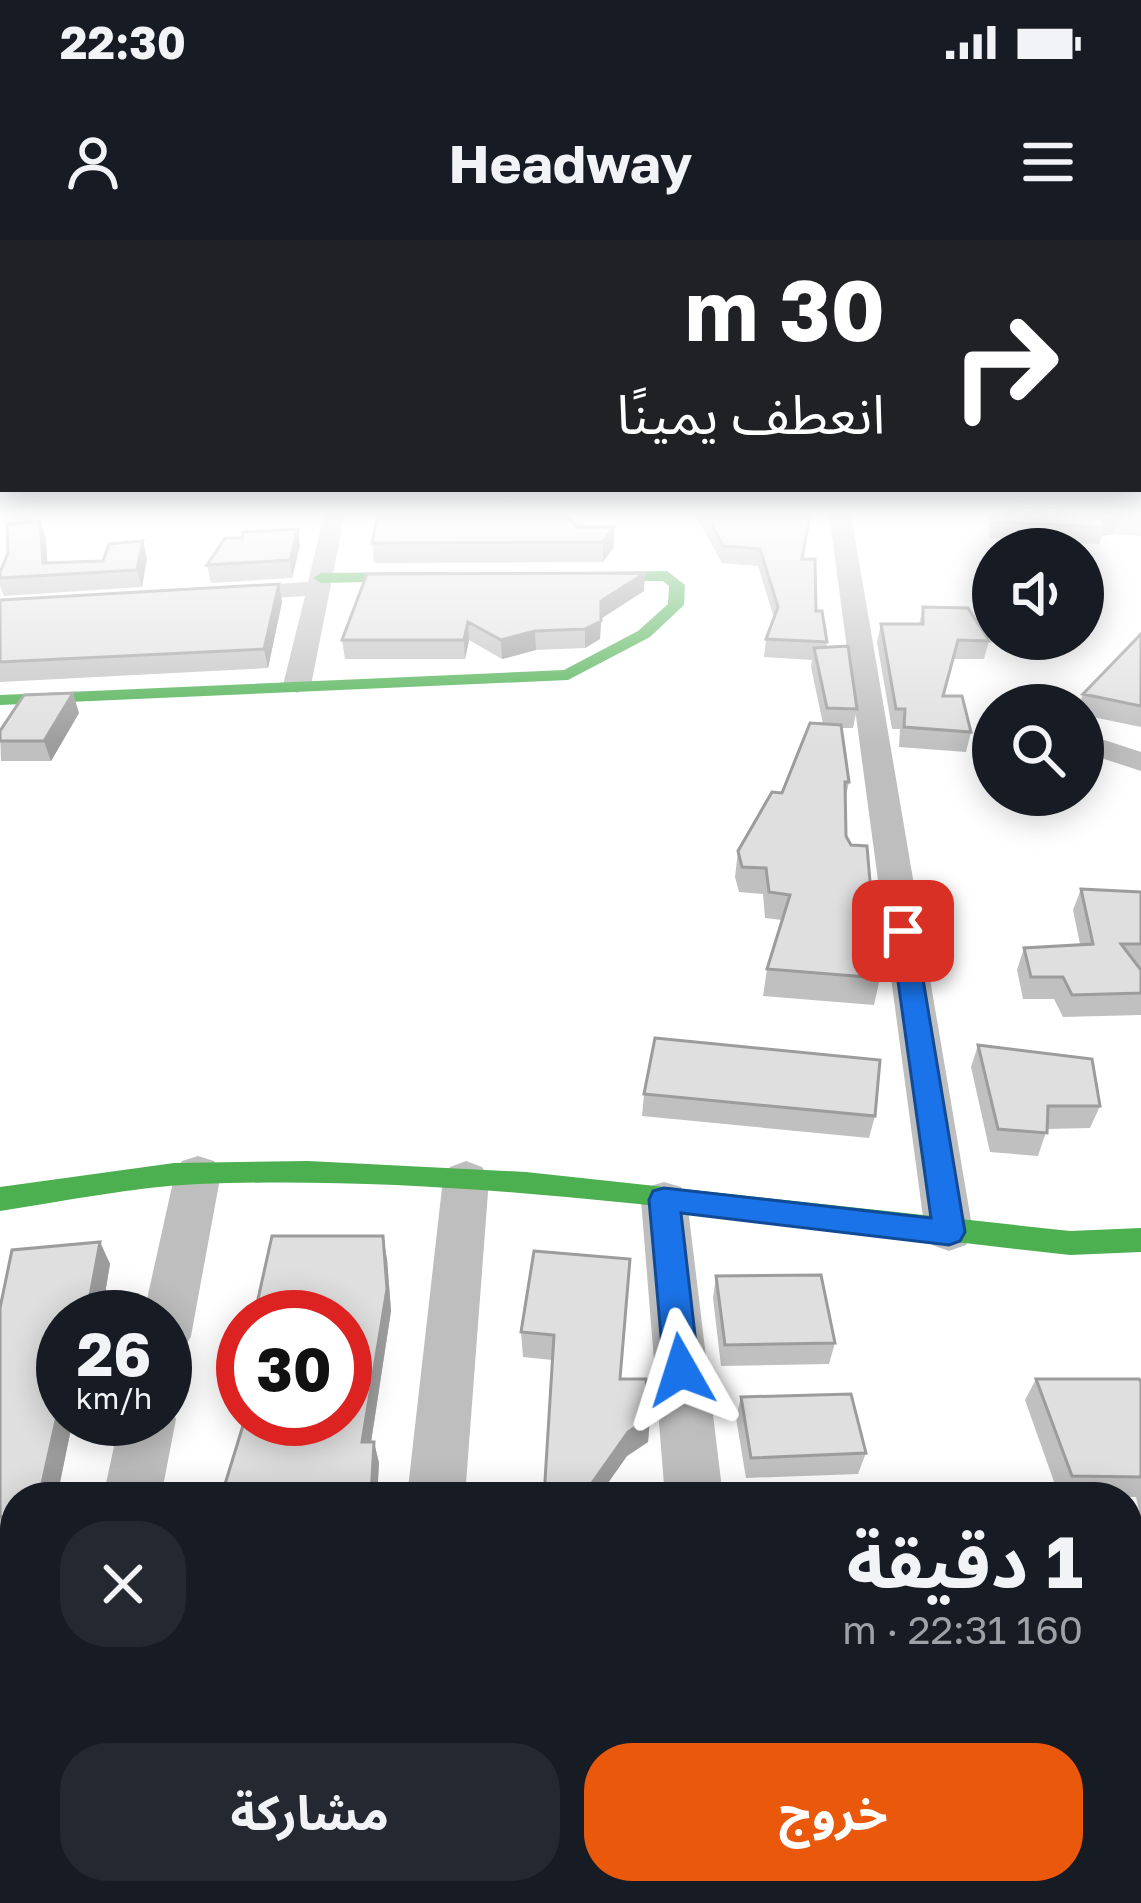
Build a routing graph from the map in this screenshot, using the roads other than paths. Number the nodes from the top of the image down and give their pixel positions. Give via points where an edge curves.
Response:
1 (238, 592) edge
2 (318, 592) edge
3 (677, 592) edge
4 (852, 592) edge
5 (205, 595) edge
6 (297, 685) junction
7 (0, 700) edge
8 (1104, 749) edge
9 (1141, 762) edge
10 (198, 1173) junction
11 (466, 1179) junction
12 (54, 1192) junction
13 (0, 1199) edge
14 (664, 1200) junction
15 (0, 1213) edge
16 (949, 1232) junction
17 (1141, 1240) edge
18 (174, 1290) edge
19 (142, 1446) edge
20 (135, 1482) edge
21 (437, 1482) edge
22 (692, 1482) edge

1 - 5 street
2 - 6 street
3 - 6 street via 667,615 568,675
4 - 16 street
6 - 7 street
8 - 9 street
10 - 11 street
10 - 12 street
10 - 18 street
11 - 14 street
11 - 21 street
12 - 13 street
12 - 15 street
14 - 16 street
14 - 22 street
16 - 17 street
19 - 20 street

